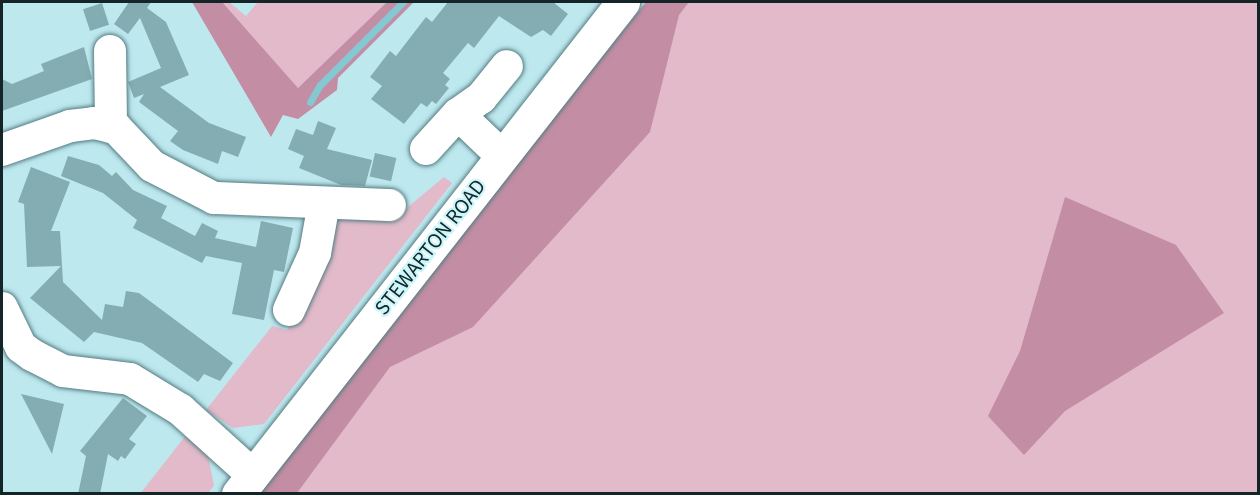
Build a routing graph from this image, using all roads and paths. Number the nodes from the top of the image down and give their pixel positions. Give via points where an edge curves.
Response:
1 (623, 2) edge
2 (110, 51) dead end
3 (507, 66) dead end
4 (458, 114) junction
5 (111, 127) junction
6 (426, 149) dead end
7 (2, 150) edge
8 (501, 154) junction
9 (324, 203) junction
10 (390, 205) dead end
11 (2, 308) edge
12 (289, 310) dead end
13 (11, 356) edge
14 (246, 484) edge

1 - 8 main road, STEWARTON ROAD
2 - 5 street
3 - 4 street via 481,98
4 - 6 street
4 - 8 street
5 - 7 street via 83,123
5 - 9 street via 152,166 214,198
8 - 14 main road, STEWARTON ROAD
9 - 10 street
9 - 12 street via 315,253
11 - 13 street
13 - 14 street via 63,371 130,379 181,410

